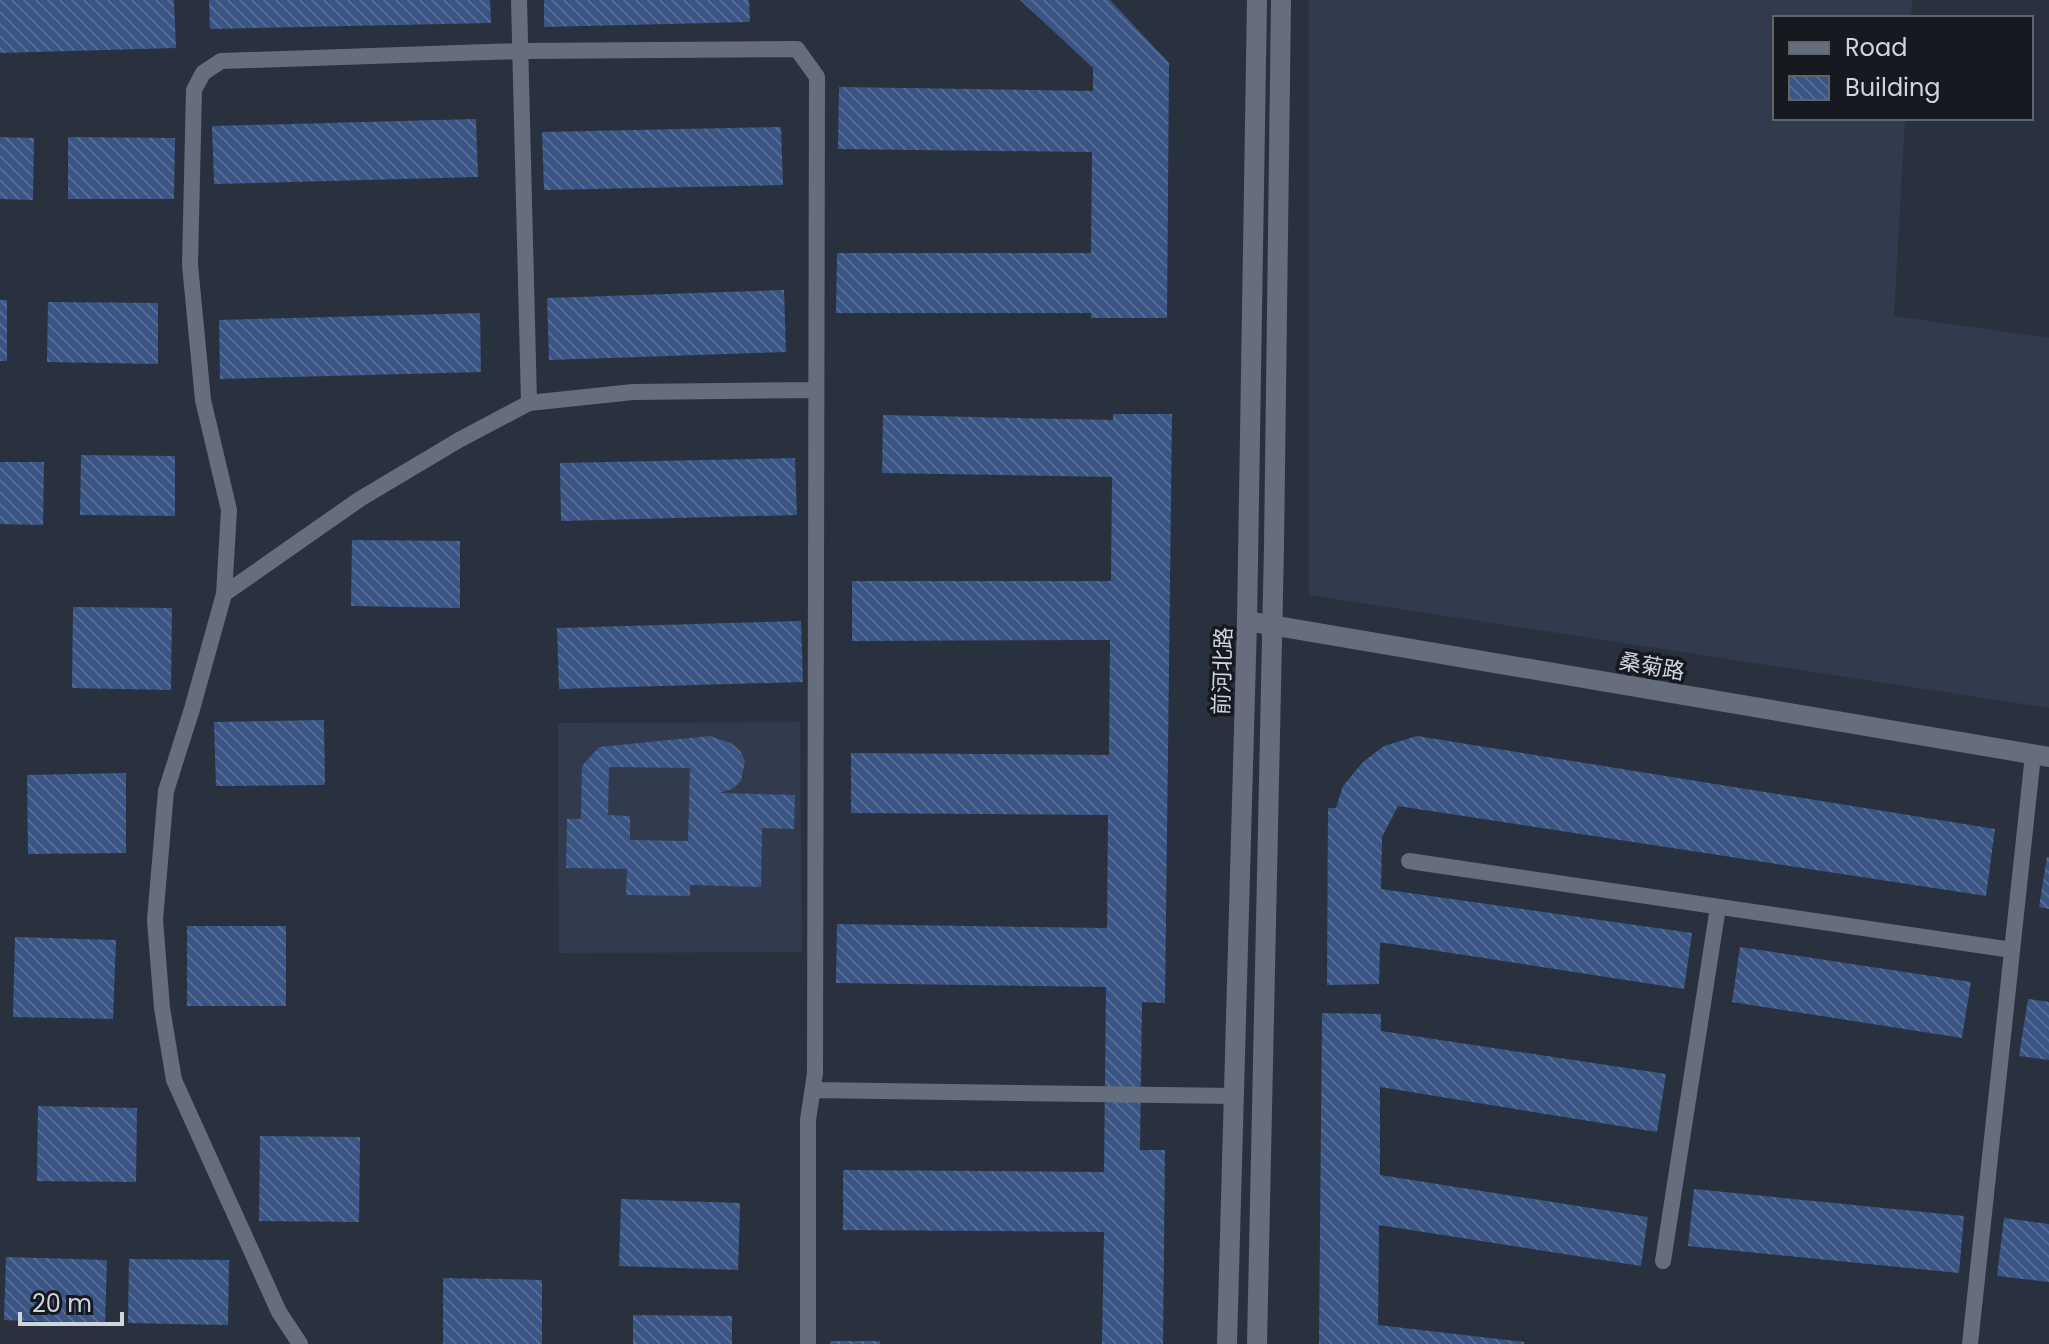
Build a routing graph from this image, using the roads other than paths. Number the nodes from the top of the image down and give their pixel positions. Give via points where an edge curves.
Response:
1 (519, 0) edge
2 (1257, 0) edge
3 (1281, 0) edge
4 (521, 51) junction
5 (816, 390) junction
6 (529, 403) junction
7 (224, 594) junction
8 (1247, 621) junction
9 (1272, 626) junction
10 (2041, 756) edge
11 (1409, 861) dead end
12 (1718, 907) junction
13 (2012, 950) junction
14 (813, 1090) junction
15 (1234, 1096) junction
16 (1663, 1261) dead end
17 (300, 1344) edge
18 (808, 1344) edge
19 (1227, 1344) edge
20 (1257, 1344) edge
21 (1970, 1344) edge

1 - 4 lane
2 - 8 main road, 前河北路
3 - 9 main road
4 - 5 lane via 797,49 817,77
4 - 6 lane
4 - 7 lane via 221,61 203,73 194,90 190,265 203,400 229,510
5 - 6 lane via 633,392
5 - 14 lane
6 - 7 lane via 360,499
7 - 17 lane via 166,791 155,920 162,1008 174,1080 279,1312
8 - 9 main road, 桑菊路
8 - 15 main road, 前河北路
9 - 10 main road, 桑菊路
9 - 20 main road
10 - 13 lane
11 - 12 lane
12 - 13 lane
12 - 16 lane
13 - 21 lane
14 - 15 lane
14 - 18 lane via 808,1120
15 - 19 main road, 前河北路

